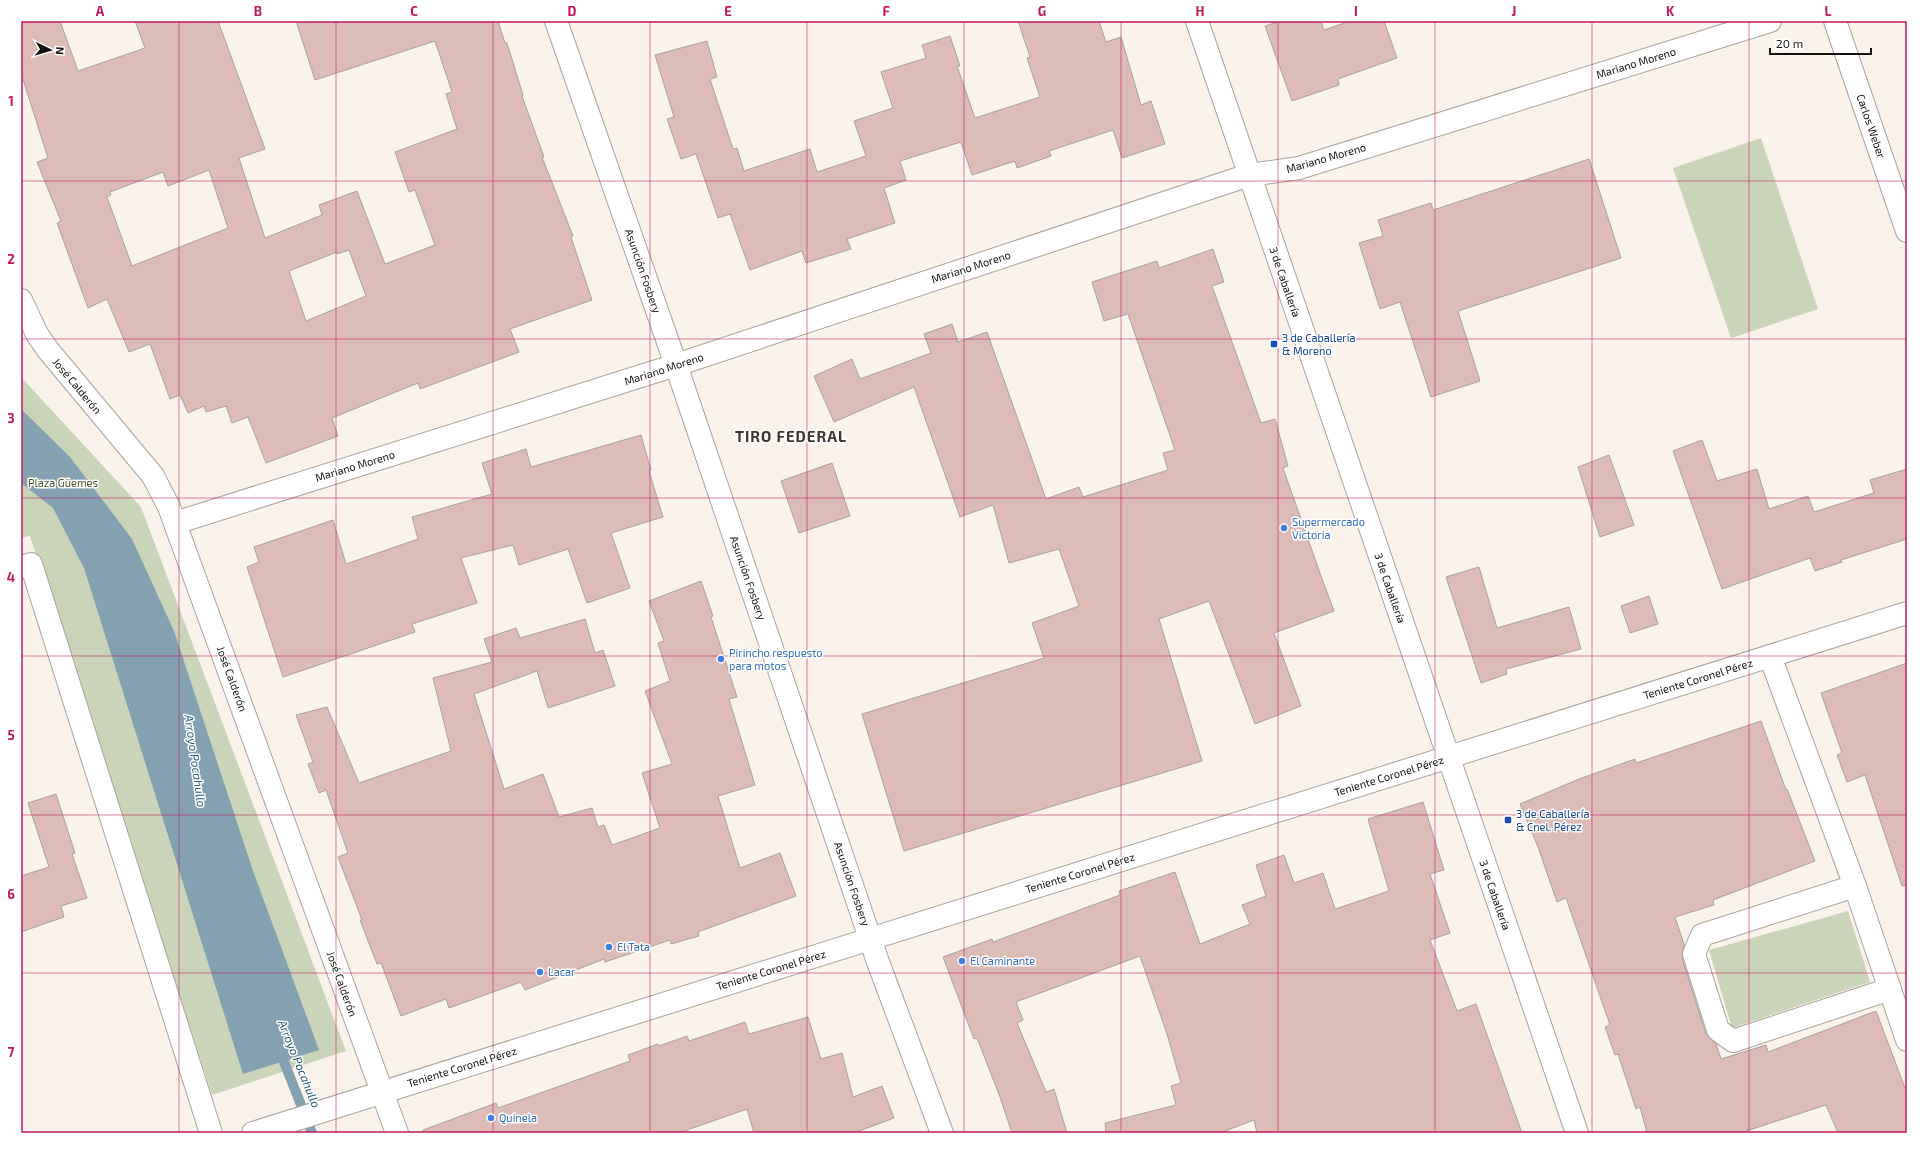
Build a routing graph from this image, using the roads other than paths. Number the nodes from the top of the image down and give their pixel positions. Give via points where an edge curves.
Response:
1 (556, 21) edge
2 (1197, 21) edge
3 (1770, 21) edge
4 (1835, 21) edge
5 (1248, 175) junction
6 (1907, 231) edge
7 (21, 300) edge
8 (676, 365) junction
9 (175, 523) junction
10 (26, 565) edge
11 (1907, 613) edge
12 (1770, 656) junction
13 (1448, 758) junction
14 (1854, 886) junction
15 (870, 938) junction
16 (1890, 989) junction
17 (1907, 1040) edge
18 (382, 1092) junction
19 (259, 1131) edge
20 (211, 1133) edge
21 (397, 1133) edge
22 (942, 1133) edge
23 (1577, 1133) edge

1 - 8 street, Asunción Fosbery
2 - 5 street, 3 de Caballería
3 - 5 street, Mariano Moreno via 1298,168
4 - 6 street, Carlos Weber
5 - 8 street, Mariano Moreno
5 - 13 street, 3 de Caballería
7 - 9 street, José Calderón via 28,318 48,350 153,476
8 - 9 street, Mariano Moreno
8 - 15 street, Asunción Fosbery
9 - 18 street, José Calderón
10 - 20 street
11 - 12 street, Teniente Coronel Pérez
12 - 13 street, Teniente Coronel Pérez
12 - 14 street
13 - 15 street, Teniente Coronel Pérez
13 - 23 street, 3 de Caballería
14 - 16 street
14 - 16 street via 1702,936 1694,954 1718,1030 1733,1041
15 - 18 street, Teniente Coronel Pérez
15 - 22 street, Asunción Fosbery
16 - 17 street
18 - 19 street, Teniente Coronel Pérez
18 - 21 street, José Calderón

